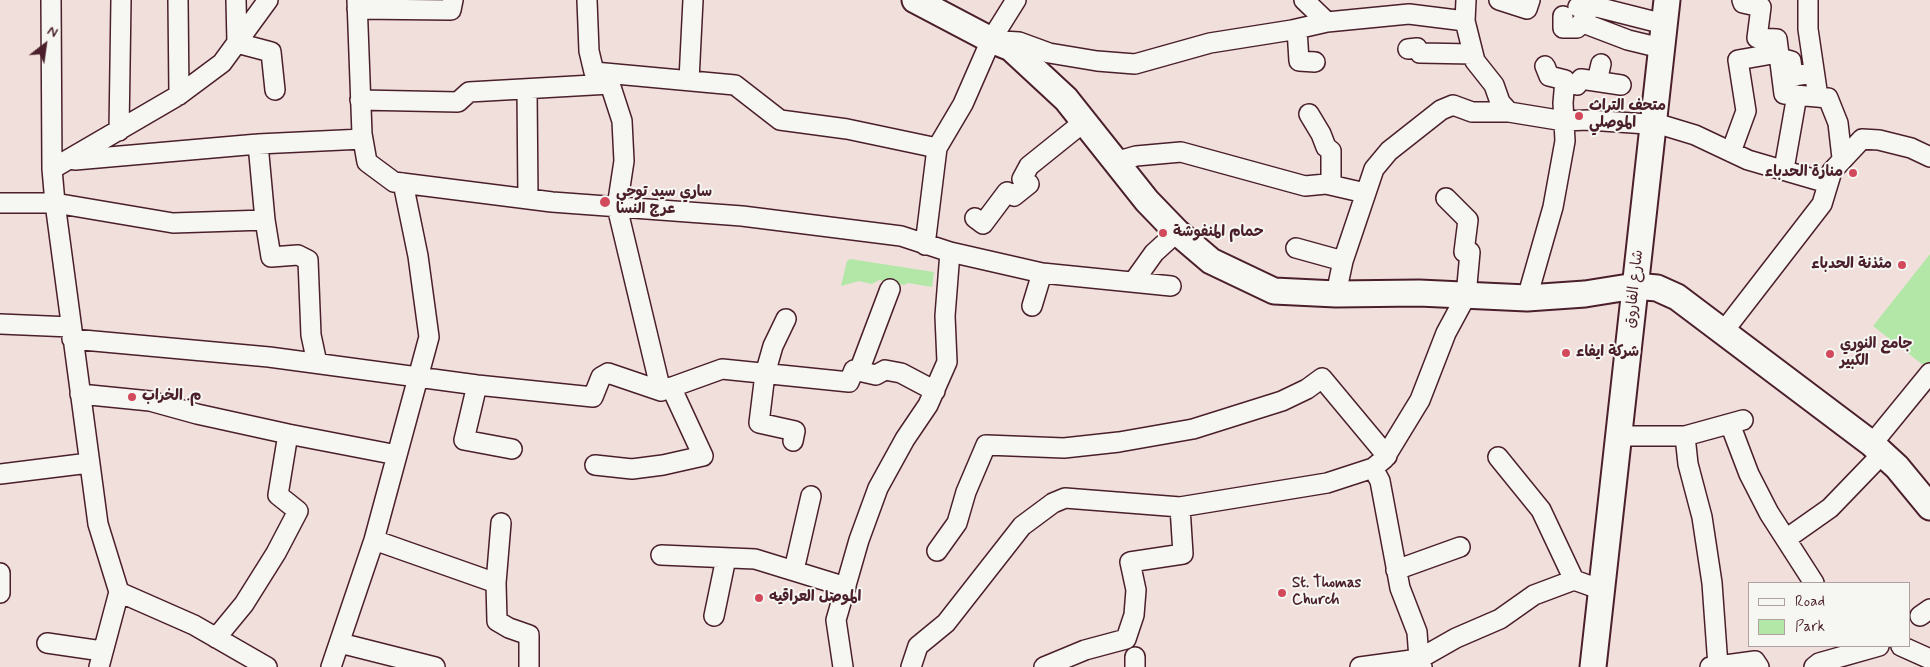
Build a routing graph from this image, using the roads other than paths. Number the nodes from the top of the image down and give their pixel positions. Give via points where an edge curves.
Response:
1 (51, 0) edge
2 (121, 0) edge
3 (178, 0) edge
4 (236, 0) edge
5 (268, 0) edge
6 (452, 0) edge
7 (587, 0) edge
8 (693, 0) edge
9 (915, 0) edge
10 (1016, 0) edge
11 (1304, 0) edge
12 (1466, 0) edge
13 (1499, 0) edge
14 (1530, 0) edge
15 (1742, 0) edge
16 (1808, 0) edge
17 (357, 4) edge
18 (1465, 21) junction
19 (1327, 22) junction
20 (1664, 24) edge
21 (1297, 29) junction
22 (991, 40) junction
23 (237, 43) junction
24 (1408, 49) dead end
25 (1473, 54) junction
26 (1779, 56) junction
27 (1315, 62) dead end
28 (1545, 66) dead end
29 (594, 72) junction
30 (1814, 73) junction
31 (689, 80) junction
32 (1565, 81) junction
33 (610, 84) junction
34 (1621, 85) dead end
35 (275, 90) dead end
36 (527, 90) junction
37 (179, 95) junction
38 (1797, 96) junction
39 (1818, 98) junction
40 (360, 100) junction
41 (1509, 112) junction
42 (1309, 114) dead end
43 (1085, 121) junction
44 (1564, 121) junction
45 (1653, 123) junction
46 (119, 131) junction
47 (363, 140) junction
48 (258, 144) junction
49 (936, 148) junction
50 (1730, 152) junction
51 (1929, 155) edge
52 (1842, 158) junction
53 (1115, 162) junction
54 (61, 165) junction
55 (1784, 169) junction
56 (403, 183) junction
57 (1827, 183) junction
58 (1331, 185) junction
59 (1365, 193) junction
60 (1446, 198) dead end
61 (528, 199) junction
62 (0, 203) edge
63 (55, 203) junction
64 (617, 207) junction
65 (975, 218) dead end
66 (265, 220) junction
67 (1177, 232) junction
68 (925, 244) junction
69 (1296, 248) dead end
70 (950, 252) junction
71 (1343, 261) junction
72 (1042, 273) junction
73 (1134, 281) junction
74 (1171, 286) dead end
75 (1635, 286) junction
76 (890, 289) dead end
77 (1336, 294) junction
78 (1466, 296) junction
79 (1527, 298) junction
80 (1032, 306) dead end
81 (786, 319) dead end
82 (0, 324) edge
83 (1723, 332) junction
84 (71, 333) junction
85 (317, 363) junction
86 (859, 372) junction
87 (1930, 373) edge
88 (765, 374) junction
89 (418, 377) junction
90 (477, 385) junction
91 (666, 389) junction
92 (935, 391) junction
93 (80, 394) junction
94 (288, 434) junction
95 (1619, 436) junction
96 (1685, 436) junction
97 (792, 441) dead end
98 (1877, 448) junction
99 (512, 449) dead end
100 (397, 455) junction
101 (1498, 457) dead end
102 (1380, 462) junction
103 (90, 463) junction
104 (595, 465) dead end
105 (0, 474) edge
106 (811, 496) dead end
107 (1180, 507) junction
108 (1930, 507) edge
109 (502, 523) dead end
110 (1786, 539) junction
111 (374, 540) junction
112 (1460, 547) dead end
113 (937, 551) dead end
114 (661, 555) dead end
115 (726, 558) junction
116 (794, 570) junction
117 (1396, 570) junction
118 (0, 573) edge
119 (1574, 580) junction
120 (1813, 582) edge
121 (496, 583) junction
122 (846, 587) junction
123 (1602, 590) junction
124 (119, 592) junction
125 (0, 593) edge
126 (714, 616) dead end
127 (216, 638) junction
128 (47, 643) dead end
129 (340, 643) junction
130 (1871, 647) edge
131 (1903, 647) edge
132 (1856, 649) edge
133 (100, 659) edge
134 (1930, 659) edge
135 (1420, 663) edge
136 (1714, 666) edge
137 (267, 667) edge
138 (331, 667) edge
139 (435, 667) edge
140 (529, 667) edge
141 (843, 667) edge
142 (910, 667) edge
143 (1044, 667) edge
144 (1360, 667) edge
145 (1594, 667) edge
146 (1759, 667) edge
147 (1814, 667) edge

1 - 54 street
2 - 46 street
3 - 37 street
4 - 23 street
5 - 23 street
6 - 17 street via 451,10
7 - 29 street via 589,51
8 - 31 street
9 - 22 main road
10 - 22 street
11 - 19 street
12 - 18 street
13 - 14 street via 1527,9
15 - 26 street via 1761,7 1757,38 1776,39
16 - 30 street
17 - 40 street
18 - 19 street via 1409,14
18 - 25 street
19 - 21 street
20 - 20 street via 1628,40 1581,23 1577,28 1563,28 1570,11 1597,7
20 - 45 main road, شارع الفاروق
21 - 22 street via 1210,43 1135,64 1049,53 1019,42
21 - 27 street via 1299,61
22 - 43 main road via 1011,48
22 - 49 street via 964,104
23 - 35 street via 271,52
23 - 37 street via 222,63
24 - 25 street via 1417,48 1420,53
25 - 41 street
26 - 30 street via 1791,60 1793,76
26 - 38 street via 1784,94
26 - 50 street via 1738,60 1746,111
28 - 32 street via 1549,76
29 - 31 street
29 - 33 street
30 - 39 street
31 - 49 street via 735,84 780,120 847,129
32 - 34 street via 1577,84 1581,79 1599,73
32 - 44 street
33 - 36 street
33 - 64 street via 622,121 624,161
36 - 40 street via 469,92 458,102
36 - 61 street
37 - 46 street
38 - 39 street
38 - 55 street
39 - 52 street via 1828,98 1838,123
40 - 47 street
41 - 44 street
41 - 59 street via 1472,112 1453,105 1441,110 1389,151 1374,169
42 - 58 street via 1331,151
43 - 53 main road
43 - 65 street via 1029,166 1022,179 1029,184 1014,196 1007,192 983,224
44 - 45 street
44 - 79 street via 1565,141 1553,207
45 - 50 street via 1695,135
45 - 75 main road, شارع الفاروق
46 - 54 street
47 - 48 street
47 - 56 street via 367,162 394,182
48 - 54 street
48 - 66 street
49 - 68 street
50 - 55 street
51 - 52 street via 1879,140 1862,139
52 - 57 street
53 - 58 street via 1136,156 1182,152 1305,186
53 - 67 main road
54 - 63 street
55 - 57 street
56 - 61 street
56 - 89 street via 418,256 429,337
57 - 83 street via 1822,204
58 - 59 street
59 - 71 street
60 - 78 street via 1468,220 1464,252 1470,252
61 - 64 street
62 - 63 street
63 - 66 street via 173,223
63 - 84 street
64 - 68 street via 742,216 901,236
64 - 91 street
66 - 85 street via 271,257 298,255 308,260 311,335
67 - 73 street via 1154,253
67 - 77 main road via 1211,261 1274,291
68 - 70 street
69 - 71 street
70 - 72 street
70 - 92 street via 944,316 947,362
71 - 77 street
72 - 73 street
72 - 80 street
73 - 74 street
75 - 79 main road
75 - 83 main road via 1668,292
75 - 95 main road, شارع الفاروق
76 - 86 street
77 - 78 main road
78 - 79 main road
78 - 102 street via 1446,333 1420,400
81 - 88 street via 773,346
82 - 84 street
83 - 98 main road
84 - 85 street via 131,343
84 - 93 street
85 - 89 street
86 - 88 street via 854,370 849,382
86 - 92 street via 876,374 885,370 901,373
87 - 98 street
88 - 91 street via 722,369
88 - 97 street via 758,422 795,431
89 - 90 street
89 - 100 street
90 - 91 street via 593,397 600,377 608,373
90 - 99 street via 464,440
91 - 104 street via 703,456 632,469
92 - 122 street via 878,488
93 - 94 street via 150,401
93 - 103 street
94 - 100 street
94 - 127 street via 278,495 298,511 244,604
95 - 96 street
95 - 123 main road, شارع الفاروق
96 - 110 street via 1736,422 1749,474
96 - 136 street via 1712,583
98 - 108 main road via 1911,482
98 - 110 street via 1835,503
100 - 111 street
101 - 119 street via 1542,510
102 - 107 street via 1327,484
102 - 113 street via 1322,378 1282,401 1194,429 1064,448 986,445 957,523
102 - 117 street via 1380,481
103 - 105 street
103 - 124 street via 98,524
106 - 116 street
107 - 142 street via 1064,498 1053,504 1022,526 946,623 918,646
107 - 143 street via 1183,554 1130,562 1136,590 1134,615 1126,639 1085,650
109 - 121 street
110 - 120 street
111 - 121 street
111 - 129 street
112 - 117 street
114 - 115 street
115 - 116 street via 755,559
115 - 126 street
116 - 122 street
117 - 135 street via 1418,632
118 - 125 street
119 - 123 street
119 - 135 street via 1534,595 1500,619 1456,638
121 - 140 street via 497,620 529,635
122 - 141 street via 836,620
123 - 145 main road, شارع الفاروق
124 - 127 street
124 - 133 street
127 - 137 street
128 - 133 street
129 - 138 street
129 - 139 street
130 - 132 street
131 - 134 street
132 - 147 street
135 - 144 street
136 - 146 street via 1755,661

